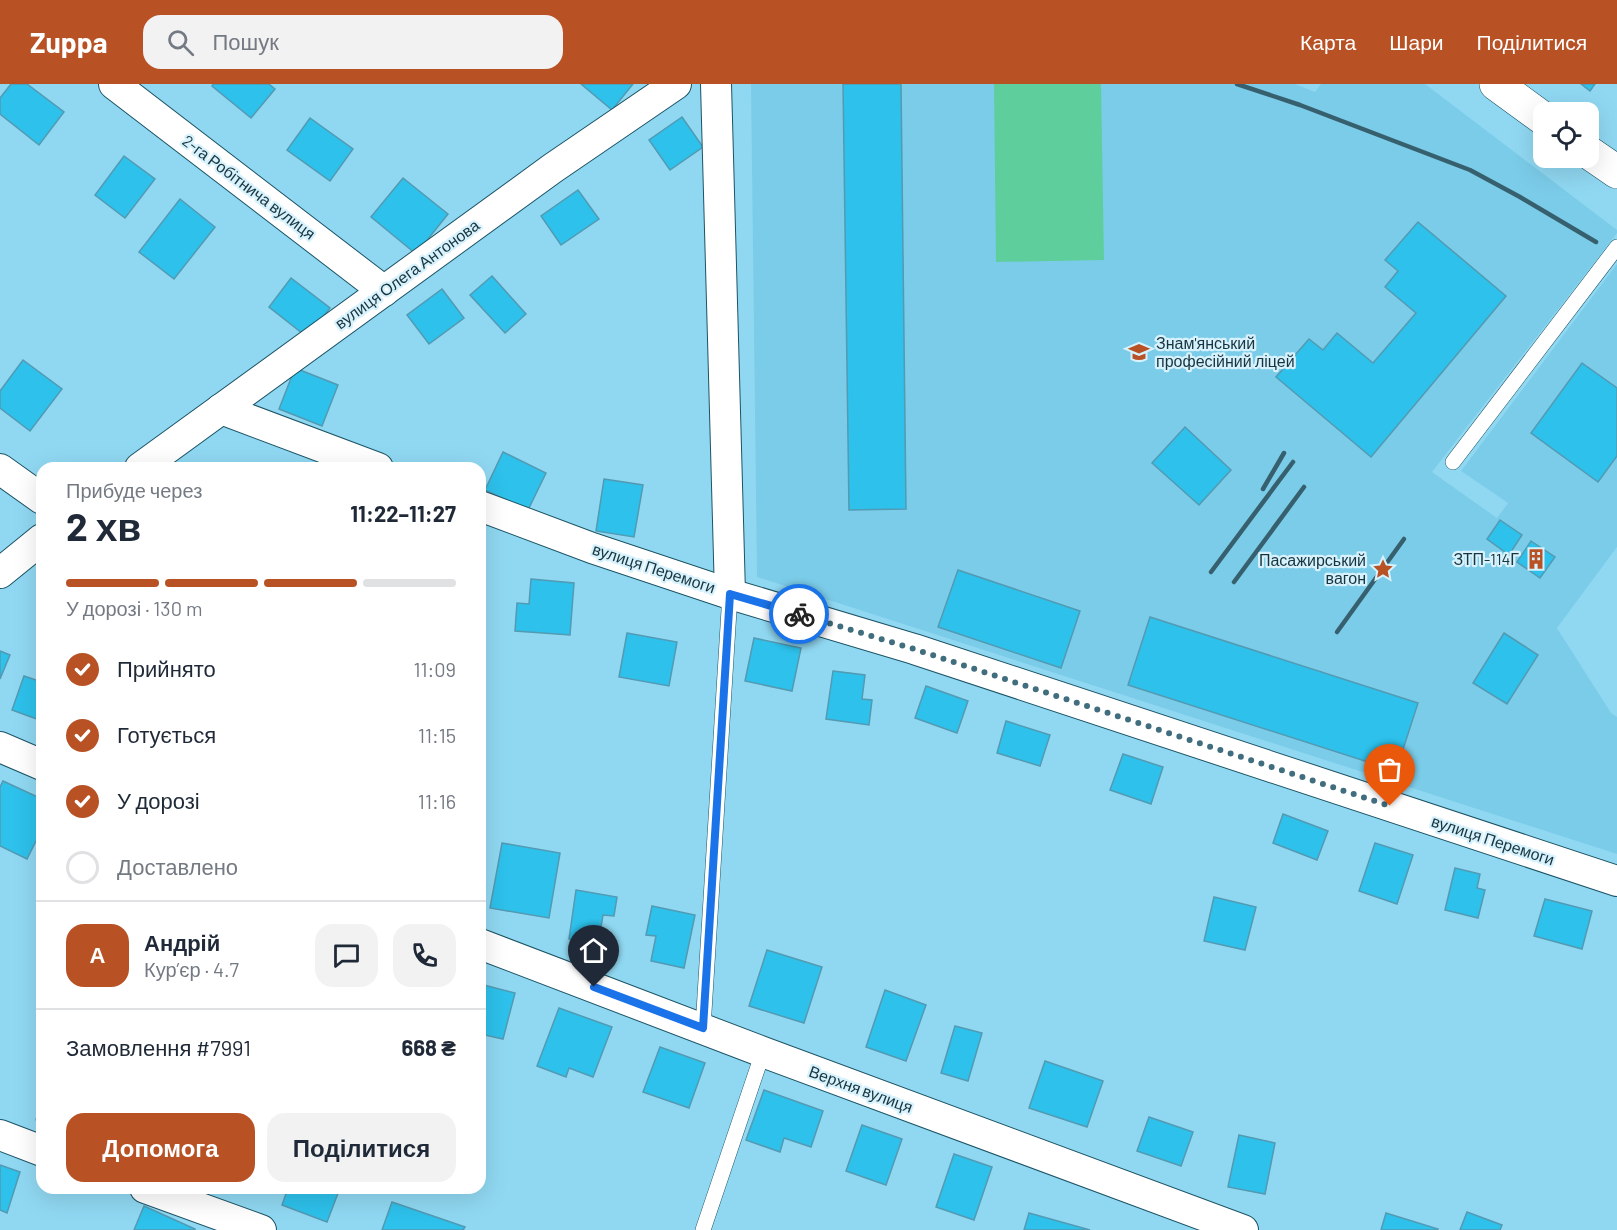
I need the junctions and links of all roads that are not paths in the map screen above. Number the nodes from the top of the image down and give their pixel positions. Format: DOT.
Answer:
graph roads {
  1 [pos="114,84"];
  2 [pos="676,84"];
  3 [pos="716,84"];
  4 [pos="1496,84"];
  5 [pos="1533,111"];
  6 [pos="1599,160"];
  7 [pos="1617,172"];
  8 [pos="1617,247"];
  9 [pos="384,291"];
  10 [pos="220,409"];
  11 [pos="148,462"];
  12 [pos="362,462"];
  13 [pos="1453,462"];
  14 [pos="0,469"];
  15 [pos="36,495"];
  16 [pos="486,508"];
  17 [pos="36,544"];
  18 [pos="0,573"];
  19 [pos="730,594"];
  20 [pos="0,747"];
  21 [pos="36,762"];
  22 [pos="1617,881"];
  23 [pos="486,946"];
  24 [pos="703,1028"];
  25 [pos="763,1052"];
  26 [pos="0,1135"];
  27 [pos="36,1148"];
  28 [pos="162,1194"];
  29 [pos="261,1230"];
  30 [pos="703,1230"];
  31 [pos="1243,1230"];
  1 -- 9 [label="street, 2-га Робітнича вулиця"];
  2 -- 9 [label="street, вулиця Олега Антонова"];
  3 -- 19 [label="street"];
  4 -- 5 [label="street"];
  6 -- 7 [label="street"];
  8 -- 13 [label="lane"];
  9 -- 10 [label="street, вулиця Олега Антонова"];
  10 -- 11 [label="street, вулиця Олега Антонова"];
  10 -- 12 [label="street"];
  14 -- 15 [label="street"];
  16 -- 19 [label="street, вулиця Перемоги"];
  17 -- 18 [label="street"];
  19 -- 22 [label="street, вулиця Перемоги"];
  19 -- 24 [label="lane"];
  20 -- 21 [label="street"];
  23 -- 24 [label="street, Верхня вулиця"];
  24 -- 25 [label="street, Верхня вулиця"];
  25 -- 30 [label="lane"];
  25 -- 31 [label="street, Верхня вулиця"];
  26 -- 27 [label="street"];
  28 -- 29 [label="street"];
}
